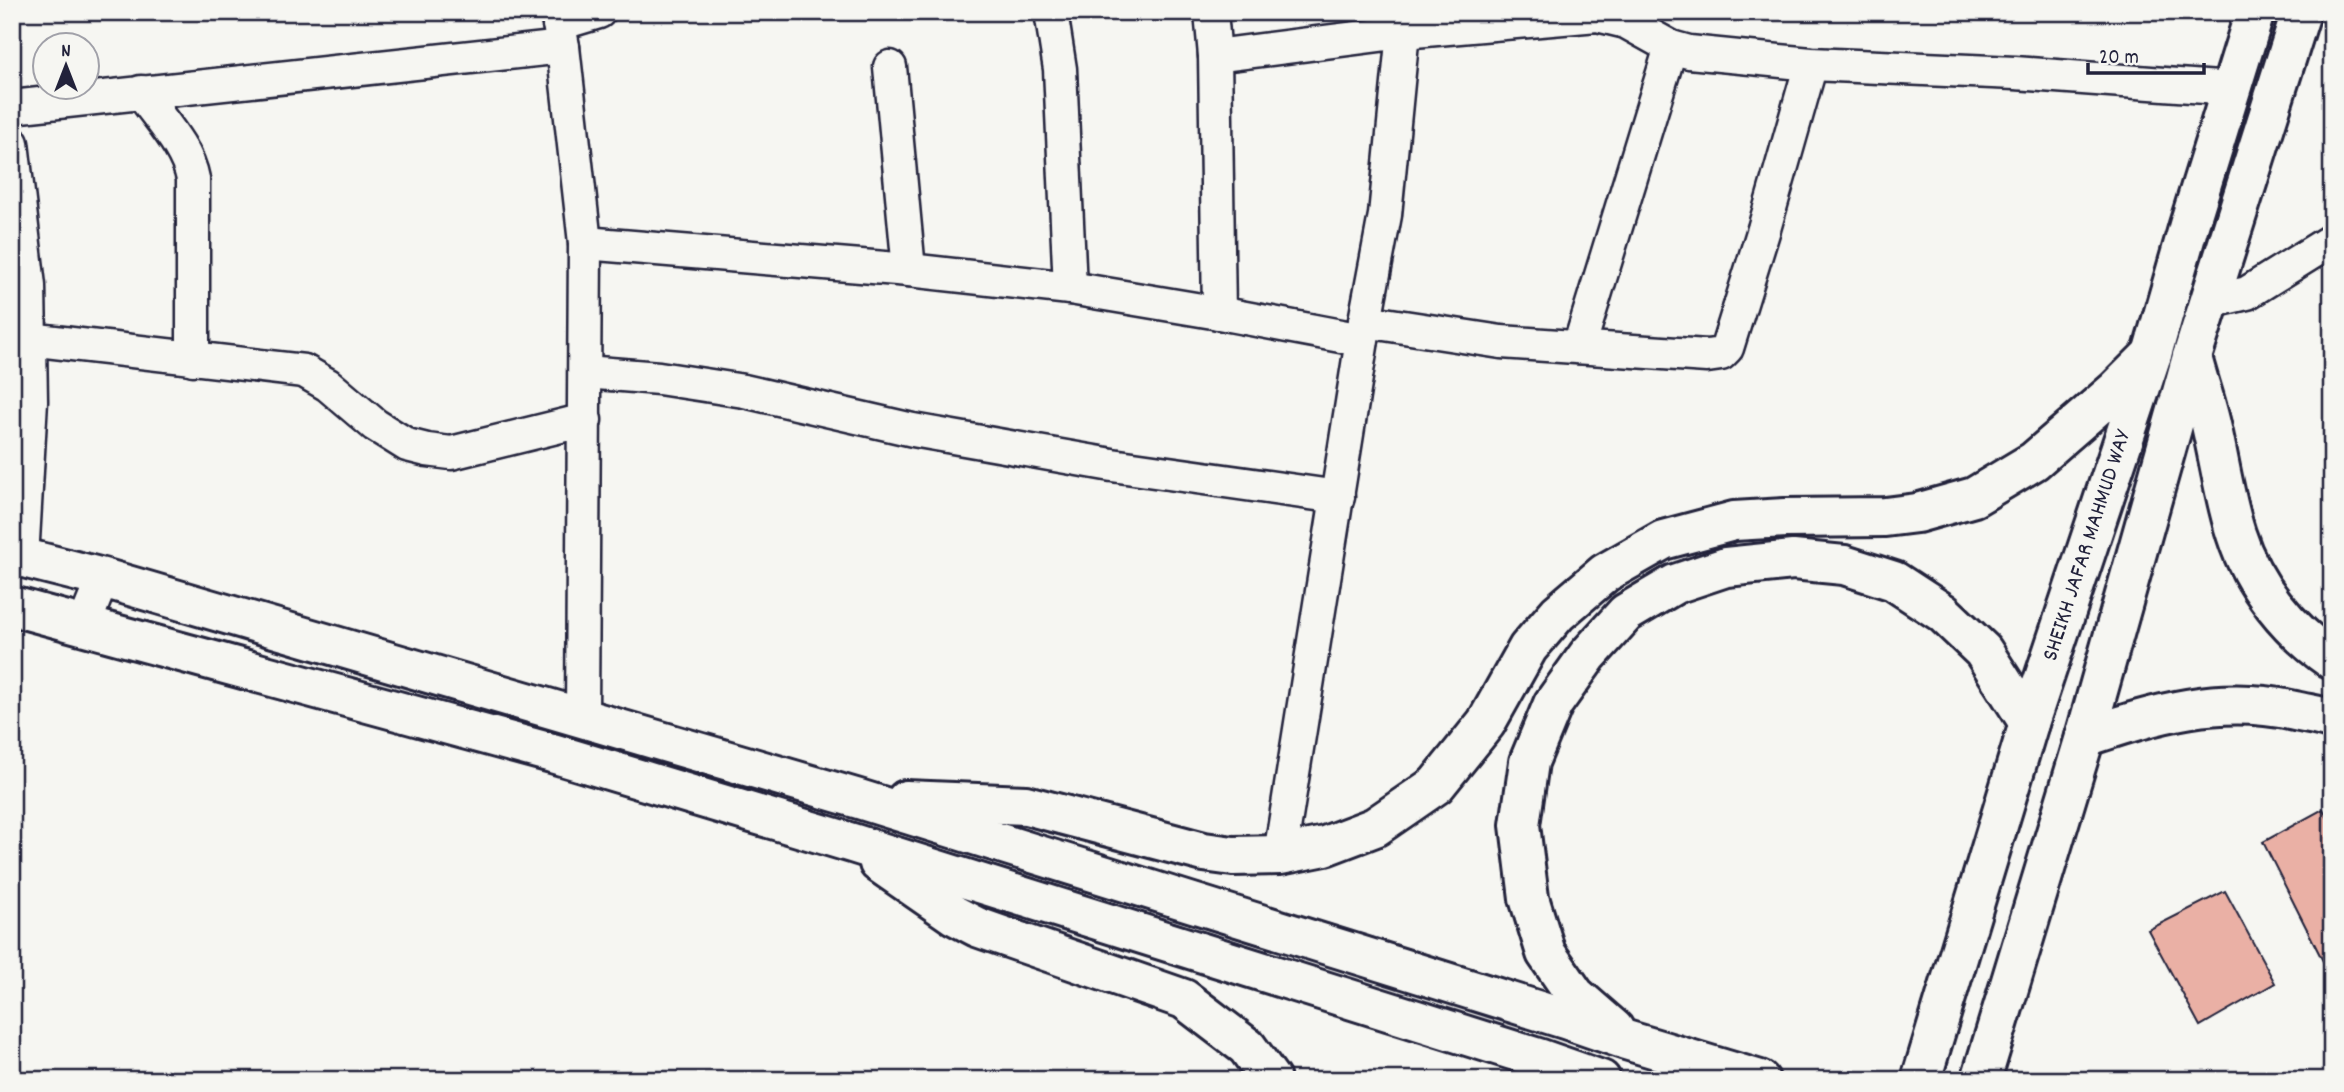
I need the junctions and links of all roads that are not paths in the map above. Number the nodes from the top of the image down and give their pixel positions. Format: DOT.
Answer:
graph roads {
  1 [pos="599,12"];
  2 [pos="1051,12"];
  3 [pos="1212,12"];
  4 [pos="2255,12"];
  5 [pos="2301,12"];
  6 [pos="560,28"];
  7 [pos="1403,32"];
  8 [pos="1671,47"];
  9 [pos="1215,56"];
  10 [pos="1811,64"];
  11 [pos="890,67"];
  12 [pos="2232,89"];
  13 [pos="141,92"];
  14 [pos="12,107"];
  15 [pos="12,143"];
  16 [pos="17,228"];
  17 [pos="2332,240"];
  18 [pos="585,243"];
  19 [pos="909,270"];
  20 [pos="1070,288"];
  21 [pos="2209,302"];
  22 [pos="1219,313"];
  23 [pos="1364,330"];
  24 [pos="29,339"];
  25 [pos="1578,347"];
  26 [pos="2152,354"];
  27 [pos="2192,357"];
  28 [pos="193,359"];
  29 [pos="585,372"];
  30 [pos="585,420"];
  31 [pos="1338,497"];
  32 [pos="17,556"];
  33 [pos="103,578"];
  34 [pos="12,606"];
  35 [pos="84,625"];
  36 [pos="2332,660"];
  37 [pos="582,716"];
  38 [pos="2332,720"];
  39 [pos="2029,723"];
  40 [pos="2085,737"];
  41 [pos="859,799"];
  42 [pos="852,843"];
  43 [pos="1280,855"];
  44 [pos="1626,1040"];
  45 [pos="1922,1078"];
  46 [pos="1271,1080"];
  47 [pos="1601,1080"];
  48 [pos="1760,1080"];
  49 [pos="1980,1080"];
  1 -- 6 [label="street"];
  2 -- 20 [label="street"];
  3 -- 9 [label="street"];
  4 -- 12 [label="main road, SHEIKH JAFAR MAHMUD WAY"];
  5 -- 21 [label="main road, SHEIKH JAFAR MAHMUD WAY"];
  6 -- 13 [label="street"];
  6 -- 18 [label="street"];
  7 -- 8 [label="street"];
  7 -- 9 [label="street"];
  7 -- 23 [label="street"];
  8 -- 10 [label="street"];
  8 -- 25 [label="street"];
  9 -- 22 [label="street"];
  10 -- 12 [label="street"];
  10 -- 25 [label="street"];
  11 -- 19 [label="street"];
  12 -- 26 [label="main road, SHEIKH JAFAR MAHMUD WAY"];
  13 -- 14 [label="street"];
  13 -- 28 [label="street"];
  15 -- 16 [label="street"];
  16 -- 24 [label="street"];
  17 -- 21 [label="street"];
  18 -- 19 [label="street"];
  18 -- 29 [label="street"];
  19 -- 20 [label="street"];
  20 -- 22 [label="street"];
  21 -- 27 [label="main road, SHEIKH JAFAR MAHMUD WAY"];
  22 -- 23 [label="street"];
  23 -- 25 [label="street"];
  23 -- 31 [label="street"];
  24 -- 28 [label="street"];
  24 -- 32 [label="street"];
  26 -- 39 [label="main road, SHEIKH JAFAR MAHMUD WAY"];
  26 -- 43 [label="main road"];
  27 -- 36 [label="main road"];
  27 -- 40 [label="main road, SHEIKH JAFAR MAHMUD WAY"];
  28 -- 30 [label="street"];
  29 -- 30 [label="street"];
  29 -- 31 [label="street"];
  30 -- 37 [label="street"];
  31 -- 43 [label="street"];
  32 -- 33 [label="main road"];
  33 -- 35 [label="street"];
  33 -- 37 [label="main road"];
  34 -- 35 [label="main road"];
  35 -- 42 [label="main road"];
  37 -- 41 [label="main road"];
  38 -- 40 [label="main road"];
  39 -- 44 [label="main road"];
  39 -- 45 [label="main road, SHEIKH JAFAR MAHMUD WAY"];
  40 -- 49 [label="main road, SHEIKH JAFAR MAHMUD WAY"];
  41 -- 43 [label="main road"];
  41 -- 44 [label="main road"];
  42 -- 46 [label="main road"];
  42 -- 47 [label="main road"];
  44 -- 48 [label="main road"];
}
